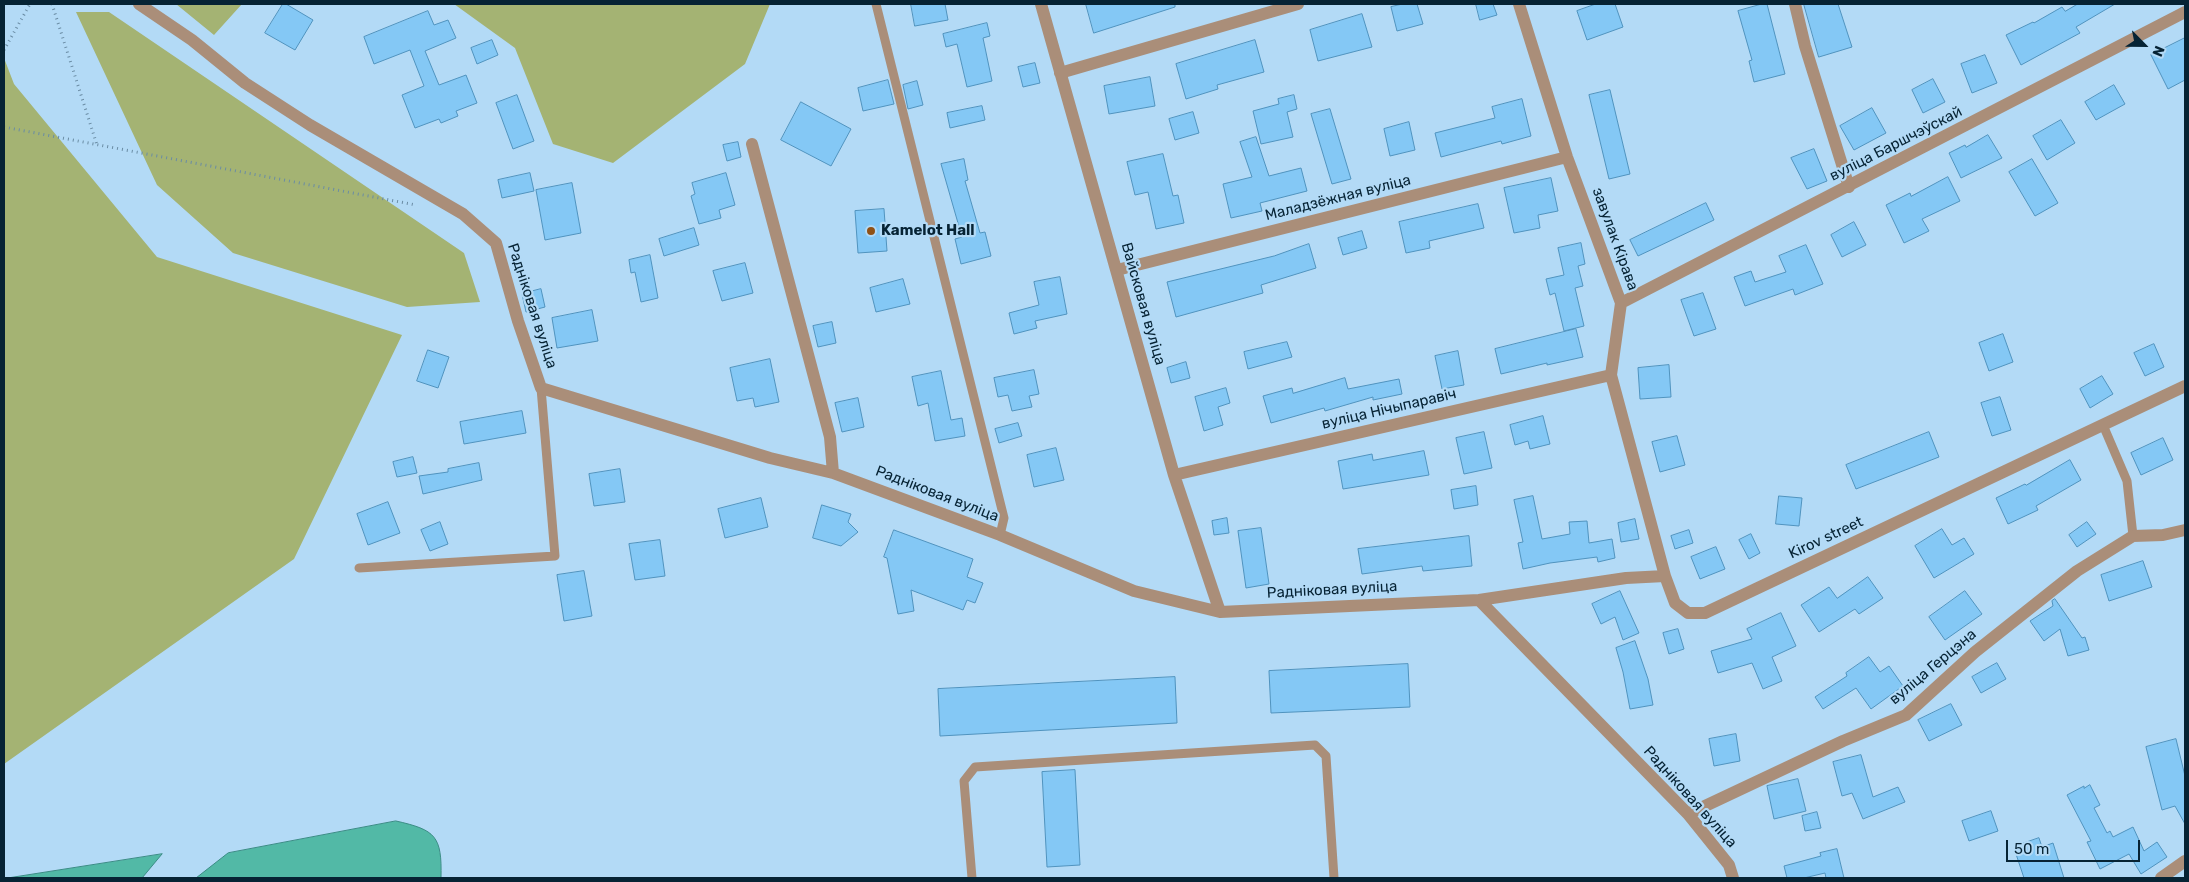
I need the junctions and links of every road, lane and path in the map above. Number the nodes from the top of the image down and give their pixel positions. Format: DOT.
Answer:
graph roads {
  1 [pos="30,4"];
  2 [pos="52,4"];
  3 [pos="139,4"];
  4 [pos="876,4"];
  5 [pos="1041,4"];
  6 [pos="1298,4"];
  7 [pos="1520,4"];
  8 [pos="1795,4"];
  9 [pos="2185,12"];
  10 [pos="4,50"];
  11 [pos="1060,73"];
  12 [pos="4,128"];
  13 [pos="752,144"];
  14 [pos="97,145"];
  15 [pos="1567,157"];
  16 [pos="1849,187"];
  17 [pos="425,206"];
  18 [pos="1117,270"];
  19 [pos="1621,303"];
  20 [pos="1611,375"];
  21 [pos="2185,386"];
  22 [pos="541,388"];
  23 [pos="2103,425"];
  24 [pos="833,473"];
  25 [pos="1174,475"];
  26 [pos="2185,530"];
  27 [pos="1000,535"];
  28 [pos="2133,536"];
  29 [pos="359,568"];
  30 [pos="1665,576"];
  31 [pos="1479,600"];
  32 [pos="1220,612"];
  33 [pos="1688,814"];
  34 [pos="2185,861"];
  35 [pos="972,878"];
  36 [pos="1334,878"];
  37 [pos="1733,878"];
  38 [pos="2160,878"];
  1 -- 10 [label="path"];
  2 -- 14 [label="path"];
  3 -- 22 [label="street, Радніковая вуліца"];
  4 -- 27 [label="lane"];
  5 -- 11 [label="street, Вайсковая вуліца"];
  6 -- 11 [label="street"];
  7 -- 15 [label="street, завулак Кірава"];
  8 -- 16 [label="street"];
  9 -- 16 [label="street, вуліца Баршчэўскай"];
  11 -- 18 [label="street, Вайсковая вуліца"];
  12 -- 14 [label="path"];
  13 -- 24 [label="street"];
  14 -- 17 [label="path"];
  15 -- 18 [label="street, Маладзёжная вуліца"];
  15 -- 19 [label="street, завулак Кірава"];
  16 -- 19 [label="street, вуліца Баршчэўскай"];
  18 -- 25 [label="street, Вайсковая вуліца"];
  19 -- 20 [label="street, завулак Кірава"];
  20 -- 25 [label="street, вуліца Нічыпаравіч"];
  20 -- 30 [label="street, завулак Кірава"];
  21 -- 23 [label="street, Kirov street"];
  22 -- 24 [label="street, Радніковая вуліца"];
  22 -- 29 [label="lane"];
  23 -- 28 [label="lane"];
  23 -- 30 [label="street, Kirov street"];
  24 -- 27 [label="street, Радніковая вуліца"];
  25 -- 32 [label="street, Вайсковая вуліца"];
  26 -- 28 [label="street"];
  27 -- 32 [label="street, Радніковая вуліца"];
  28 -- 33 [label="street, вуліца Герцэна"];
  30 -- 31 [label="street"];
  31 -- 32 [label="street, Радніковая вуліца"];
  31 -- 33 [label="street, Радніковая вуліца"];
  33 -- 37 [label="street, Радніковая вуліца"];
  34 -- 38 [label="street"];
  35 -- 36 [label="lane"];
}
